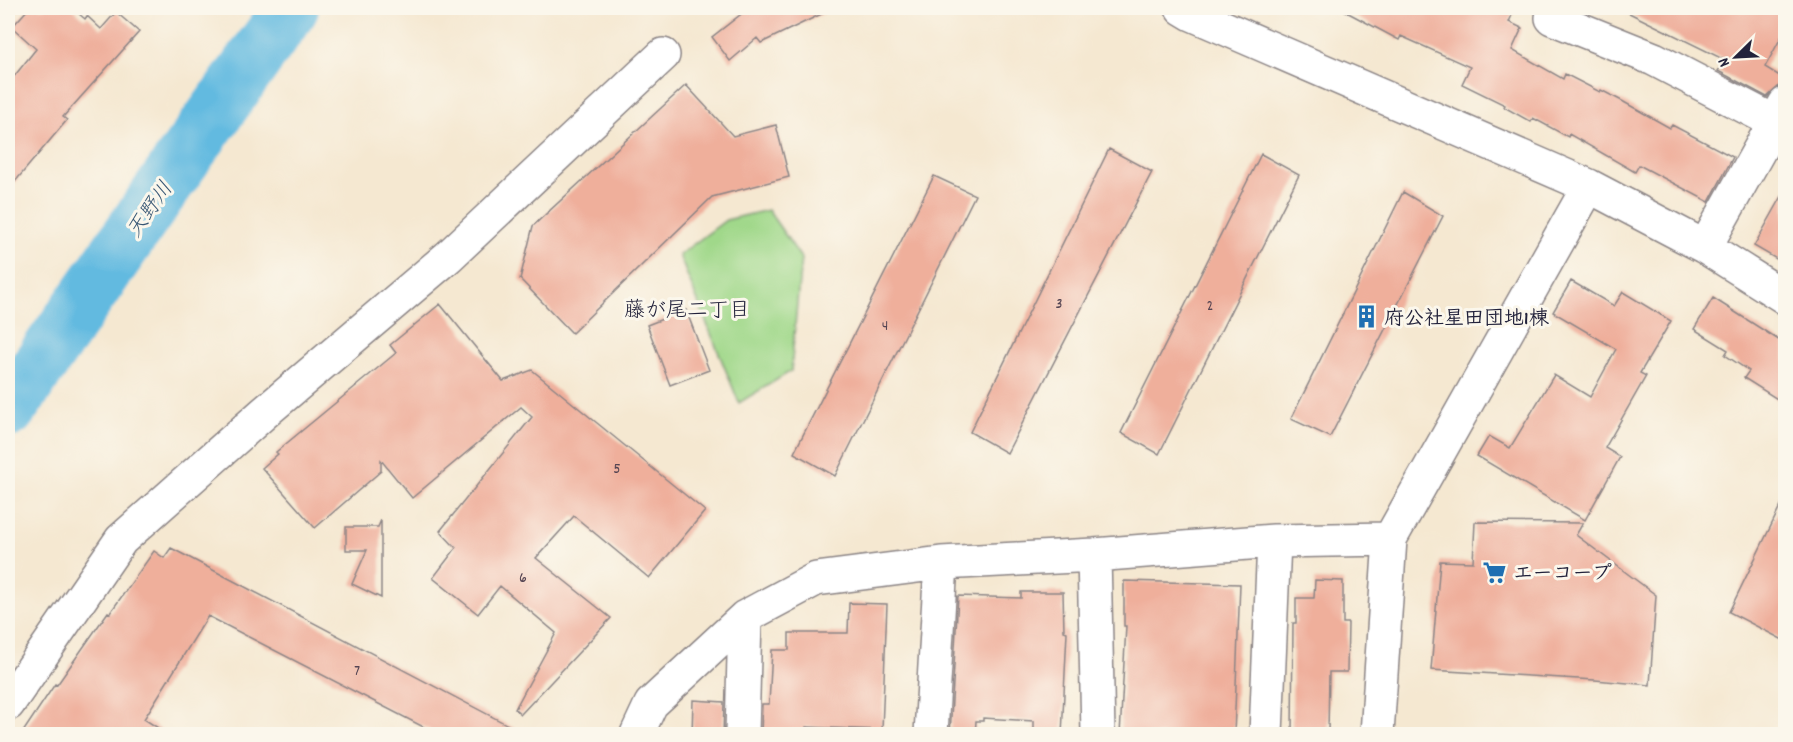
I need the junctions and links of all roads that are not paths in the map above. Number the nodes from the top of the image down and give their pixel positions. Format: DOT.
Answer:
graph roads {
  1 [pos="1190,10"];
  2 [pos="1552,18"];
  3 [pos="663,55"];
  4 [pos="1780,112"];
  5 [pos="1588,186"];
  6 [pos="1705,247"];
  7 [pos="1785,298"];
  8 [pos="1390,539"];
  9 [pos="1274,541"];
  10 [pos="1094,555"];
  11 [pos="941,563"];
  12 [pos="745,617"];
  13 [pos="8,704"];
  14 [pos="637,735"];
  15 [pos="742,735"];
  16 [pos="931,735"];
  17 [pos="1098,735"];
  18 [pos="1266,735"];
  19 [pos="1377,735"];
  1 -- 5 [label="street"];
  2 -- 4 [label="street"];
  3 -- 13 [label="street"];
  4 -- 6 [label="street"];
  5 -- 6 [label="street"];
  5 -- 8 [label="street"];
  6 -- 7 [label="street"];
  8 -- 9 [label="street"];
  8 -- 19 [label="street"];
  9 -- 10 [label="street"];
  9 -- 18 [label="street"];
  10 -- 11 [label="street"];
  10 -- 17 [label="street"];
  11 -- 12 [label="street"];
  11 -- 16 [label="street"];
  12 -- 14 [label="street"];
  12 -- 15 [label="street"];
}
